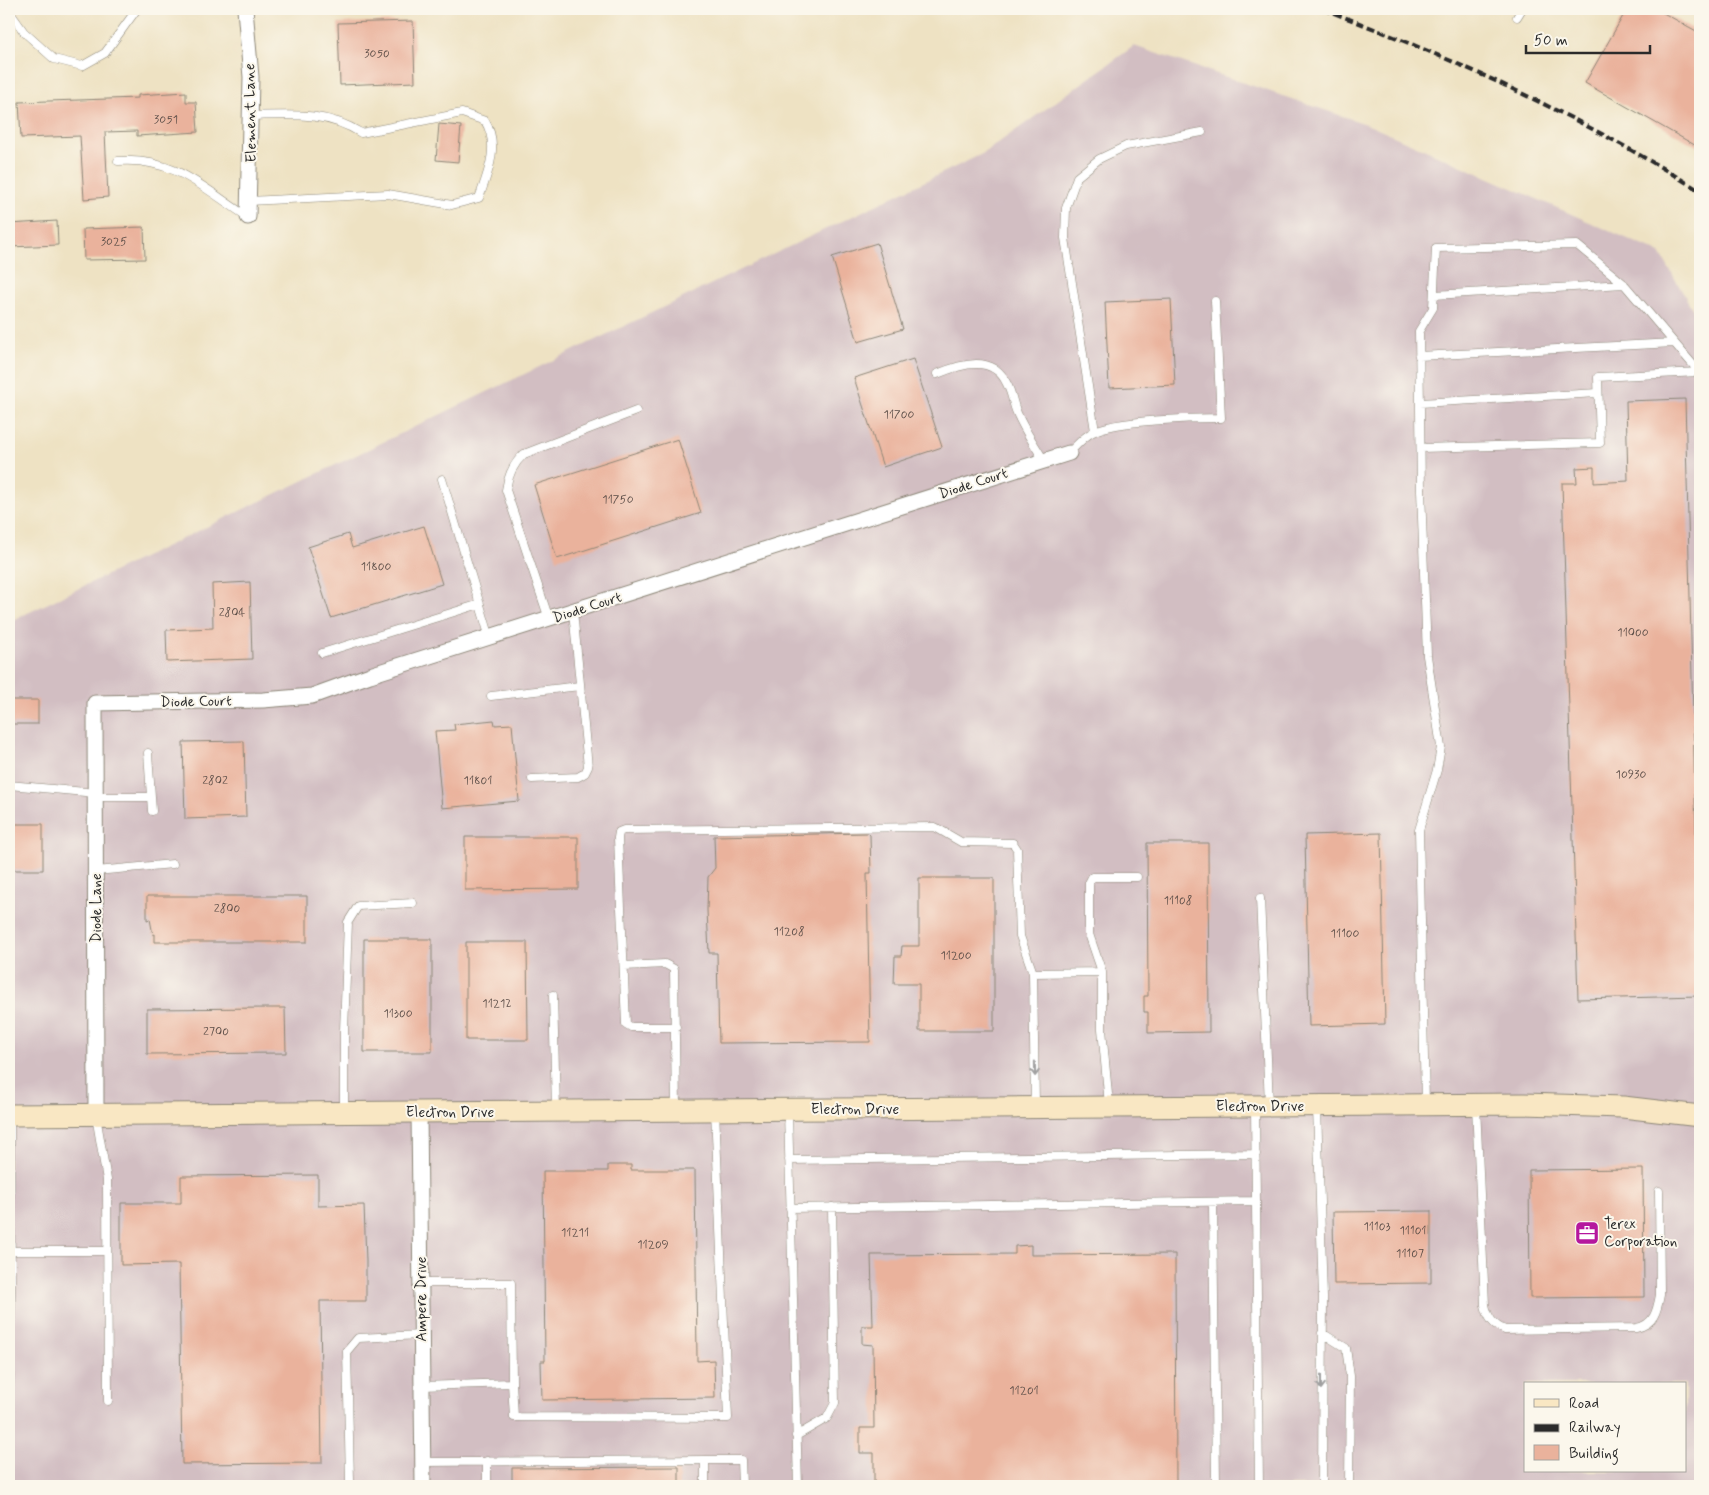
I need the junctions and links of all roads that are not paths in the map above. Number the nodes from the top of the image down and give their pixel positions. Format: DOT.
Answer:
graph roads {
  1 [pos="137,9"];
  2 [pos="244,9"];
  3 [pos="1522,9"];
  4 [pos="9,10"];
  5 [pos="1517,17"];
  6 [pos="250,116"];
  7 [pos="1202,132"];
  8 [pos="118,161"];
  9 [pos="249,201"];
  10 [pos="248,217"];
  11 [pos="1624,284"];
  12 [pos="1434,295"];
  13 [pos="1215,301"];
  14 [pos="1674,343"];
  15 [pos="1419,356"];
  16 [pos="1700,373"];
  17 [pos="937,374"];
  18 [pos="1598,393"];
  19 [pos="1420,403"];
  20 [pos="636,411"];
  21 [pos="1095,431"];
  22 [pos="1421,448"];
  23 [pos="1069,453"];
  24 [pos="1044,461"];
  25 [pos="442,479"];
  26 [pos="480,604"];
  27 [pos="573,612"];
  28 [pos="549,619"];
  29 [pos="490,638"];
  30 [pos="322,653"];
  31 [pos="580,686"];
  32 [pos="491,696"];
  33 [pos="95,703"];
  34 [pos="148,753"];
  35 [pos="532,780"];
  36 [pos="9,785"];
  37 [pos="96,795"];
  38 [pos="151,797"];
  39 [pos="152,811"];
  40 [pos="173,864"];
  41 [pos="96,871"];
  42 [pos="1138,877"];
  43 [pos="1260,898"];
  44 [pos="413,903"];
  45 [pos="624,966"];
  46 [pos="1102,972"];
  47 [pos="1033,973"];
  48 [pos="553,994"];
  49 [pos="676,1027"];
  50 [pos="1476,1104"];
  51 [pos="1425,1105"];
  52 [pos="1262,1106"];
  53 [pos="1317,1106"];
  54 [pos="1110,1107"];
  55 [pos="1036,1108"];
  56 [pos="715,1110"];
  57 [pos="788,1110"];
  58 [pos="556,1111"];
  59 [pos="676,1111"];
  60 [pos="344,1112"];
  61 [pos="419,1112"];
  62 [pos="96,1114"];
  63 [pos="9,1115"];
  64 [pos="1700,1116"];
  65 [pos="1256,1154"];
  66 [pos="789,1160"];
  67 [pos="1659,1191"];
  68 [pos="1256,1201"];
  69 [pos="1213,1202"];
  70 [pos="832,1207"];
  71 [pos="790,1208"];
  72 [pos="10,1242"];
  73 [pos="11,1251"];
  74 [pos="107,1251"];
  75 [pos="421,1283"];
  76 [pos="1322,1334"];
  77 [pos="421,1335"];
  78 [pos="512,1383"];
  79 [pos="422,1386"];
  80 [pos="108,1401"];
  81 [pos="9,1420"];
  82 [pos="796,1436"];
  83 [pos="705,1460"];
  84 [pos="487,1461"];
  85 [pos="422,1462"];
  86 [pos="350,1482"];
  87 [pos="423,1486"];
  88 [pos="487,1486"];
  89 [pos="705,1486"];
  90 [pos="742,1486"];
  91 [pos="798,1486"];
  92 [pos="1216,1486"];
  93 [pos="1259,1486"];
  94 [pos="1322,1486"];
  95 [pos="1349,1486"];
  1 -- 4 [label="lane"];
  2 -- 6 [label="street, Element Lane"];
  3 -- 5 [label="lane"];
  6 -- 9 [label="street, Element Lane"];
  6 -- 9 [label="lane"];
  7 -- 21 [label="lane"];
  8 -- 10 [label="lane"];
  9 -- 10 [label="street, Element Lane"];
  11 -- 12 [label="lane"];
  11 -- 12 [label="lane"];
  11 -- 14 [label="lane"];
  12 -- 15 [label="lane"];
  13 -- 21 [label="lane"];
  14 -- 15 [label="lane"];
  14 -- 16 [label="lane"];
  15 -- 19 [label="lane"];
  16 -- 18 [label="lane"];
  17 -- 24 [label="lane"];
  18 -- 19 [label="lane"];
  18 -- 22 [label="lane"];
  19 -- 22 [label="lane"];
  20 -- 28 [label="lane"];
  21 -- 23 [label="lane"];
  22 -- 51 [label="lane"];
  23 -- 24 [label="street, Diode Court"];
  24 -- 27 [label="street, Diode Court"];
  25 -- 26 [label="lane"];
  26 -- 29 [label="lane"];
  26 -- 30 [label="lane"];
  27 -- 28 [label="street, Diode Court"];
  27 -- 31 [label="lane"];
  28 -- 29 [label="street, Diode Court"];
  29 -- 33 [label="street, Diode Court"];
  31 -- 32 [label="lane"];
  31 -- 35 [label="lane"];
  33 -- 37 [label="street, Diode Lane"];
  34 -- 38 [label="lane"];
  36 -- 37 [label="lane"];
  37 -- 38 [label="lane"];
  37 -- 41 [label="street, Diode Lane"];
  38 -- 39 [label="lane"];
  40 -- 41 [label="lane"];
  41 -- 62 [label="street, Diode Lane"];
  42 -- 46 [label="lane"];
  43 -- 52 [label="lane"];
  44 -- 60 [label="lane"];
  45 -- 47 [label="lane"];
  45 -- 49 [label="lane"];
  45 -- 49 [label="lane"];
  46 -- 47 [label="lane"];
  46 -- 54 [label="lane"];
  47 -- 55 [label="lane, one-way"];
  48 -- 58 [label="lane"];
  49 -- 59 [label="lane"];
  50 -- 51 [label="street, Electron Drive"];
  50 -- 64 [label="street, Electron Drive"];
  50 -- 67 [label="lane"];
  51 -- 53 [label="street, Electron Drive"];
  52 -- 53 [label="street, Electron Drive"];
  52 -- 54 [label="street, Electron Drive"];
  52 -- 65 [label="lane"];
  53 -- 76 [label="lane"];
  54 -- 55 [label="street, Electron Drive"];
  55 -- 57 [label="street, Electron Drive"];
  56 -- 57 [label="street, Electron Drive"];
  56 -- 59 [label="street, Electron Drive"];
  56 -- 78 [label="lane"];
  57 -- 66 [label="lane"];
  58 -- 59 [label="street, Electron Drive"];
  58 -- 61 [label="street, Electron Drive"];
  60 -- 61 [label="street, Electron Drive"];
  60 -- 62 [label="street, Electron Drive"];
  61 -- 75 [label="street, Ampere Drive"];
  62 -- 63 [label="street, Electron Drive"];
  62 -- 74 [label="lane"];
  63 -- 72 [label="lane"];
  65 -- 66 [label="lane"];
  65 -- 68 [label="lane"];
  66 -- 71 [label="lane"];
  68 -- 69 [label="lane"];
  68 -- 93 [label="lane"];
  69 -- 70 [label="lane"];
  69 -- 92 [label="lane"];
  70 -- 71 [label="lane"];
  70 -- 82 [label="lane"];
  71 -- 82 [label="lane"];
  72 -- 73 [label="lane"];
  73 -- 74 [label="lane"];
  73 -- 81 [label="lane"];
  74 -- 80 [label="lane"];
  75 -- 77 [label="street, Ampere Drive"];
  75 -- 78 [label="lane"];
  76 -- 94 [label="lane, one-way"];
  76 -- 95 [label="lane"];
  77 -- 79 [label="street, Ampere Drive"];
  77 -- 86 [label="lane"];
  78 -- 79 [label="lane"];
  79 -- 85 [label="street, Ampere Drive"];
  82 -- 91 [label="lane"];
  83 -- 84 [label="lane"];
  83 -- 89 [label="lane"];
  83 -- 90 [label="lane"];
  84 -- 85 [label="lane"];
  84 -- 88 [label="lane"];
  85 -- 87 [label="street, Ampere Drive"];
}
